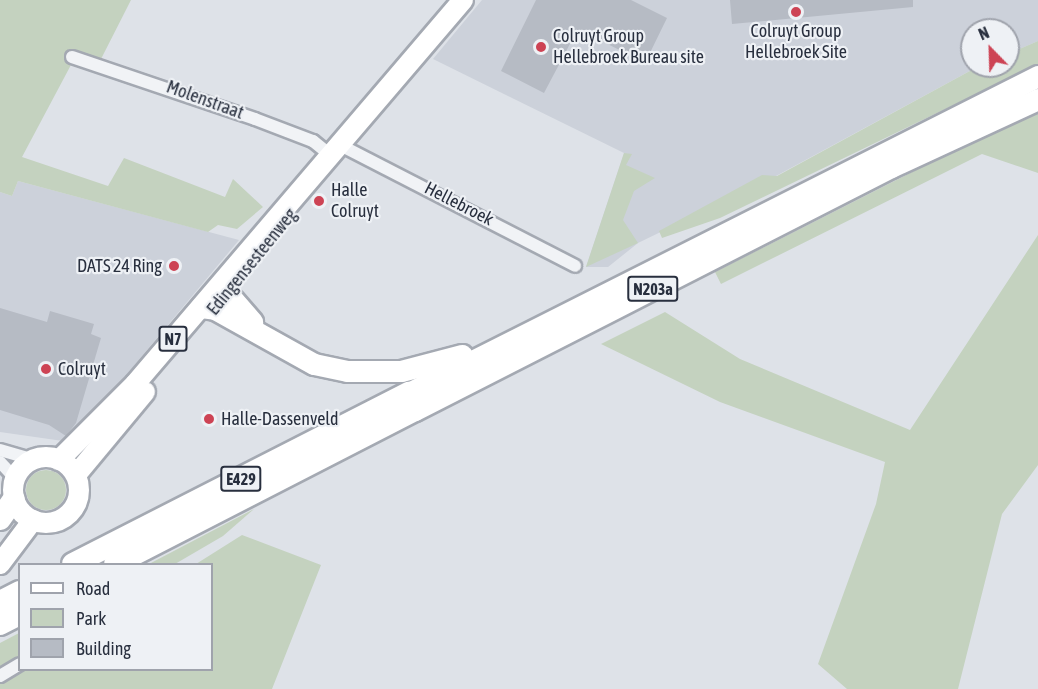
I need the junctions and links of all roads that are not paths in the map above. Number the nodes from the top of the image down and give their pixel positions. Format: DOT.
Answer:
graph roads {
  1 [pos="463,0"];
  2 [pos="72,57"];
  3 [pos="1038,76"];
  4 [pos="1038,99"];
  5 [pos="338,151"];
  6 [pos="575,266"];
  7 [pos="215,303"];
  8 [pos="501,347"];
  9 [pos="412,402"];
  10 [pos="0,450"];
  11 [pos="34,460"];
  12 [pos="59,460"];
  13 [pos="0,462"];
  14 [pos="76,475"];
  15 [pos="15,489"];
  16 [pos="0,519"];
  17 [pos="33,520"];
  18 [pos="75,563"];
  19 [pos="117,563"];
  20 [pos="0,564"];
  21 [pos="18,593"];
  22 [pos="0,602"];
  23 [pos="18,615"];
  24 [pos="0,624"];
  25 [pos="18,665"];
  26 [pos="0,676"];
  1 -- 5 [label="main road, Edingensesteenweg / N7"];
  2 -- 5 [label="street, Molenstraat"];
  3 -- 8 [label="highway, N203a"];
  4 -- 9 [label="highway, N203a"];
  5 -- 6 [label="street, Hellebroek"];
  5 -- 7 [label="main road, Edingensesteenweg / N7"];
  5 -- 7 [label="main road, Edingensesteenweg / N7"];
  7 -- 8 [label="highway"];
  7 -- 12 [label="main road, Edingensesteenweg / N7"];
  7 -- 14 [label="main road, Edingensesteenweg / N7"];
  8 -- 9 [label="highway, N203a"];
  9 -- 18 [label="highway, E429"];
  9 -- 19 [label="highway, E429"];
  10 -- 11 [label="street"];
  11 -- 12 [label="main road"];
  11 -- 15 [label="main road"];
  12 -- 14 [label="main road"];
  13 -- 15 [label="street"];
  14 -- 17 [label="main road"];
  15 -- 16 [label="highway"];
  15 -- 17 [label="main road"];
  17 -- 20 [label="main road"];
  21 -- 22 [label="highway"];
  23 -- 24 [label="highway"];
  25 -- 26 [label="street"];
}
